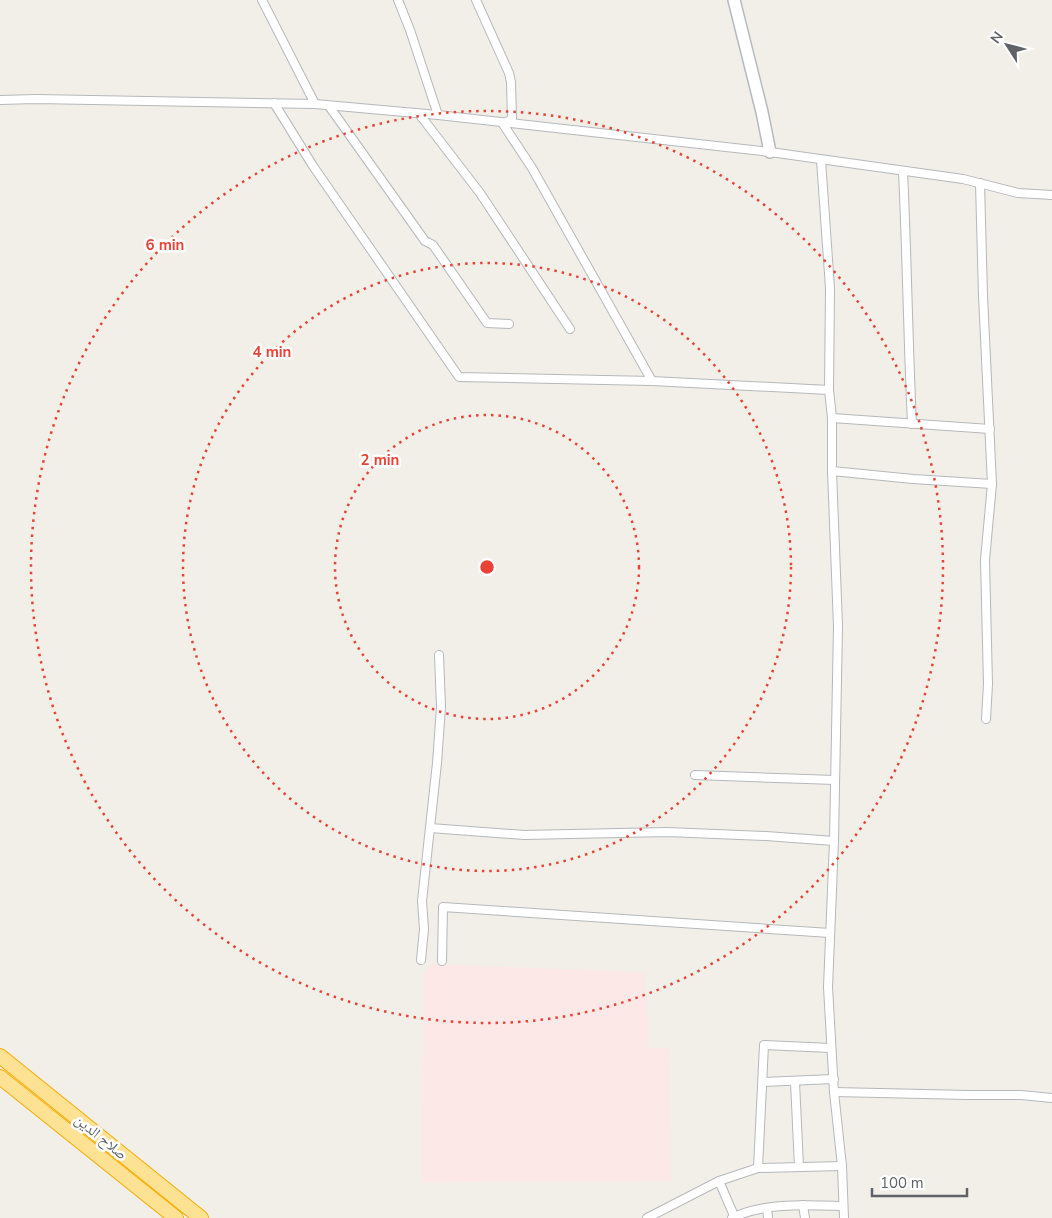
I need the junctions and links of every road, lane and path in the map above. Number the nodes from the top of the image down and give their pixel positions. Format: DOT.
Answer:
graph roads {
  1 [pos="262,0"];
  2 [pos="398,0"];
  3 [pos="476,0"];
  4 [pos="734,0"];
  5 [pos="0,100"];
  6 [pos="274,103"];
  7 [pos="315,104"];
  8 [pos="329,106"];
  9 [pos="420,115"];
  10 [pos="438,116"];
  11 [pos="503,124"];
  12 [pos="770,152"];
  13 [pos="821,160"];
  14 [pos="903,172"];
  15 [pos="980,184"];
  16 [pos="1052,195"];
  17 [pos="509,324"];
  18 [pos="570,329"];
  19 [pos="652,381"];
  20 [pos="830,390"];
  21 [pos="832,418"];
  22 [pos="912,424"];
  23 [pos="990,429"];
  24 [pos="832,471"];
  25 [pos="992,484"];
  26 [pos="439,655"];
  27 [pos="986,719"];
  28 [pos="696,775"];
  29 [pos="835,780"];
  30 [pos="430,828"];
  31 [pos="834,841"];
  32 [pos="830,933"];
  33 [pos="421,960"];
  34 [pos="442,961"];
  35 [pos="832,1048"];
  36 [pos="0,1056"];
  37 [pos="0,1077"];
  38 [pos="834,1079"];
  39 [pos="763,1082"];
  40 [pos="795,1082"];
  41 [pos="834,1092"];
  42 [pos="1052,1098"];
  43 [pos="87,1126"];
  44 [pos="74,1136"];
  45 [pos="842,1166"];
  46 [pos="799,1167"];
  47 [pos="758,1168"];
  48 [pos="718,1181"];
  49 [pos="803,1205"];
  50 [pos="842,1206"];
  51 [pos="767,1208"];
  52 [pos="734,1217"];
  53 [pos="176,1218"];
  54 [pos="201,1218"];
  55 [pos="646,1218"];
  56 [pos="768,1218"];
  57 [pos="805,1218"];
  58 [pos="844,1218"];
  1 -- 7 [label="street"];
  2 -- 10 [label="street"];
  3 -- 11 [label="street"];
  4 -- 12 [label="street"];
  5 -- 6 [label="street"];
  6 -- 7 [label="street"];
  6 -- 19 [label="street"];
  7 -- 8 [label="street"];
  8 -- 9 [label="street"];
  8 -- 17 [label="street"];
  9 -- 10 [label="street"];
  9 -- 18 [label="street"];
  10 -- 11 [label="street"];
  11 -- 12 [label="street"];
  11 -- 19 [label="street"];
  12 -- 13 [label="street"];
  13 -- 14 [label="street"];
  13 -- 20 [label="street"];
  14 -- 15 [label="street"];
  14 -- 22 [label="street"];
  15 -- 16 [label="street"];
  15 -- 23 [label="street"];
  19 -- 20 [label="street"];
  20 -- 21 [label="street"];
  21 -- 22 [label="street"];
  21 -- 24 [label="street"];
  22 -- 23 [label="street"];
  23 -- 25 [label="street"];
  24 -- 25 [label="street"];
  24 -- 29 [label="street"];
  25 -- 27 [label="street"];
  26 -- 30 [label="street"];
  28 -- 29 [label="street"];
  29 -- 31 [label="street"];
  30 -- 31 [label="street"];
  30 -- 33 [label="street"];
  31 -- 32 [label="street"];
  32 -- 34 [label="street"];
  32 -- 35 [label="street"];
  35 -- 38 [label="street"];
  35 -- 39 [label="street"];
  36 -- 43 [label="highway, صلاح الدين"];
  37 -- 44 [label="highway, صلاح الدين"];
  38 -- 40 [label="street"];
  38 -- 41 [label="street"];
  39 -- 40 [label="street"];
  39 -- 47 [label="street"];
  40 -- 46 [label="street"];
  41 -- 42 [label="street"];
  41 -- 45 [label="street"];
  43 -- 44 [label="highway"];
  43 -- 54 [label="highway, صلاح الدين"];
  44 -- 53 [label="highway, صلاح الدين"];
  45 -- 46 [label="street"];
  45 -- 50 [label="street"];
  46 -- 47 [label="street"];
  47 -- 48 [label="street"];
  48 -- 52 [label="street"];
  48 -- 55 [label="street"];
  49 -- 50 [label="street"];
  49 -- 51 [label="street"];
  49 -- 57 [label="street"];
  50 -- 58 [label="street"];
  51 -- 52 [label="street"];
  51 -- 56 [label="street"];
}
